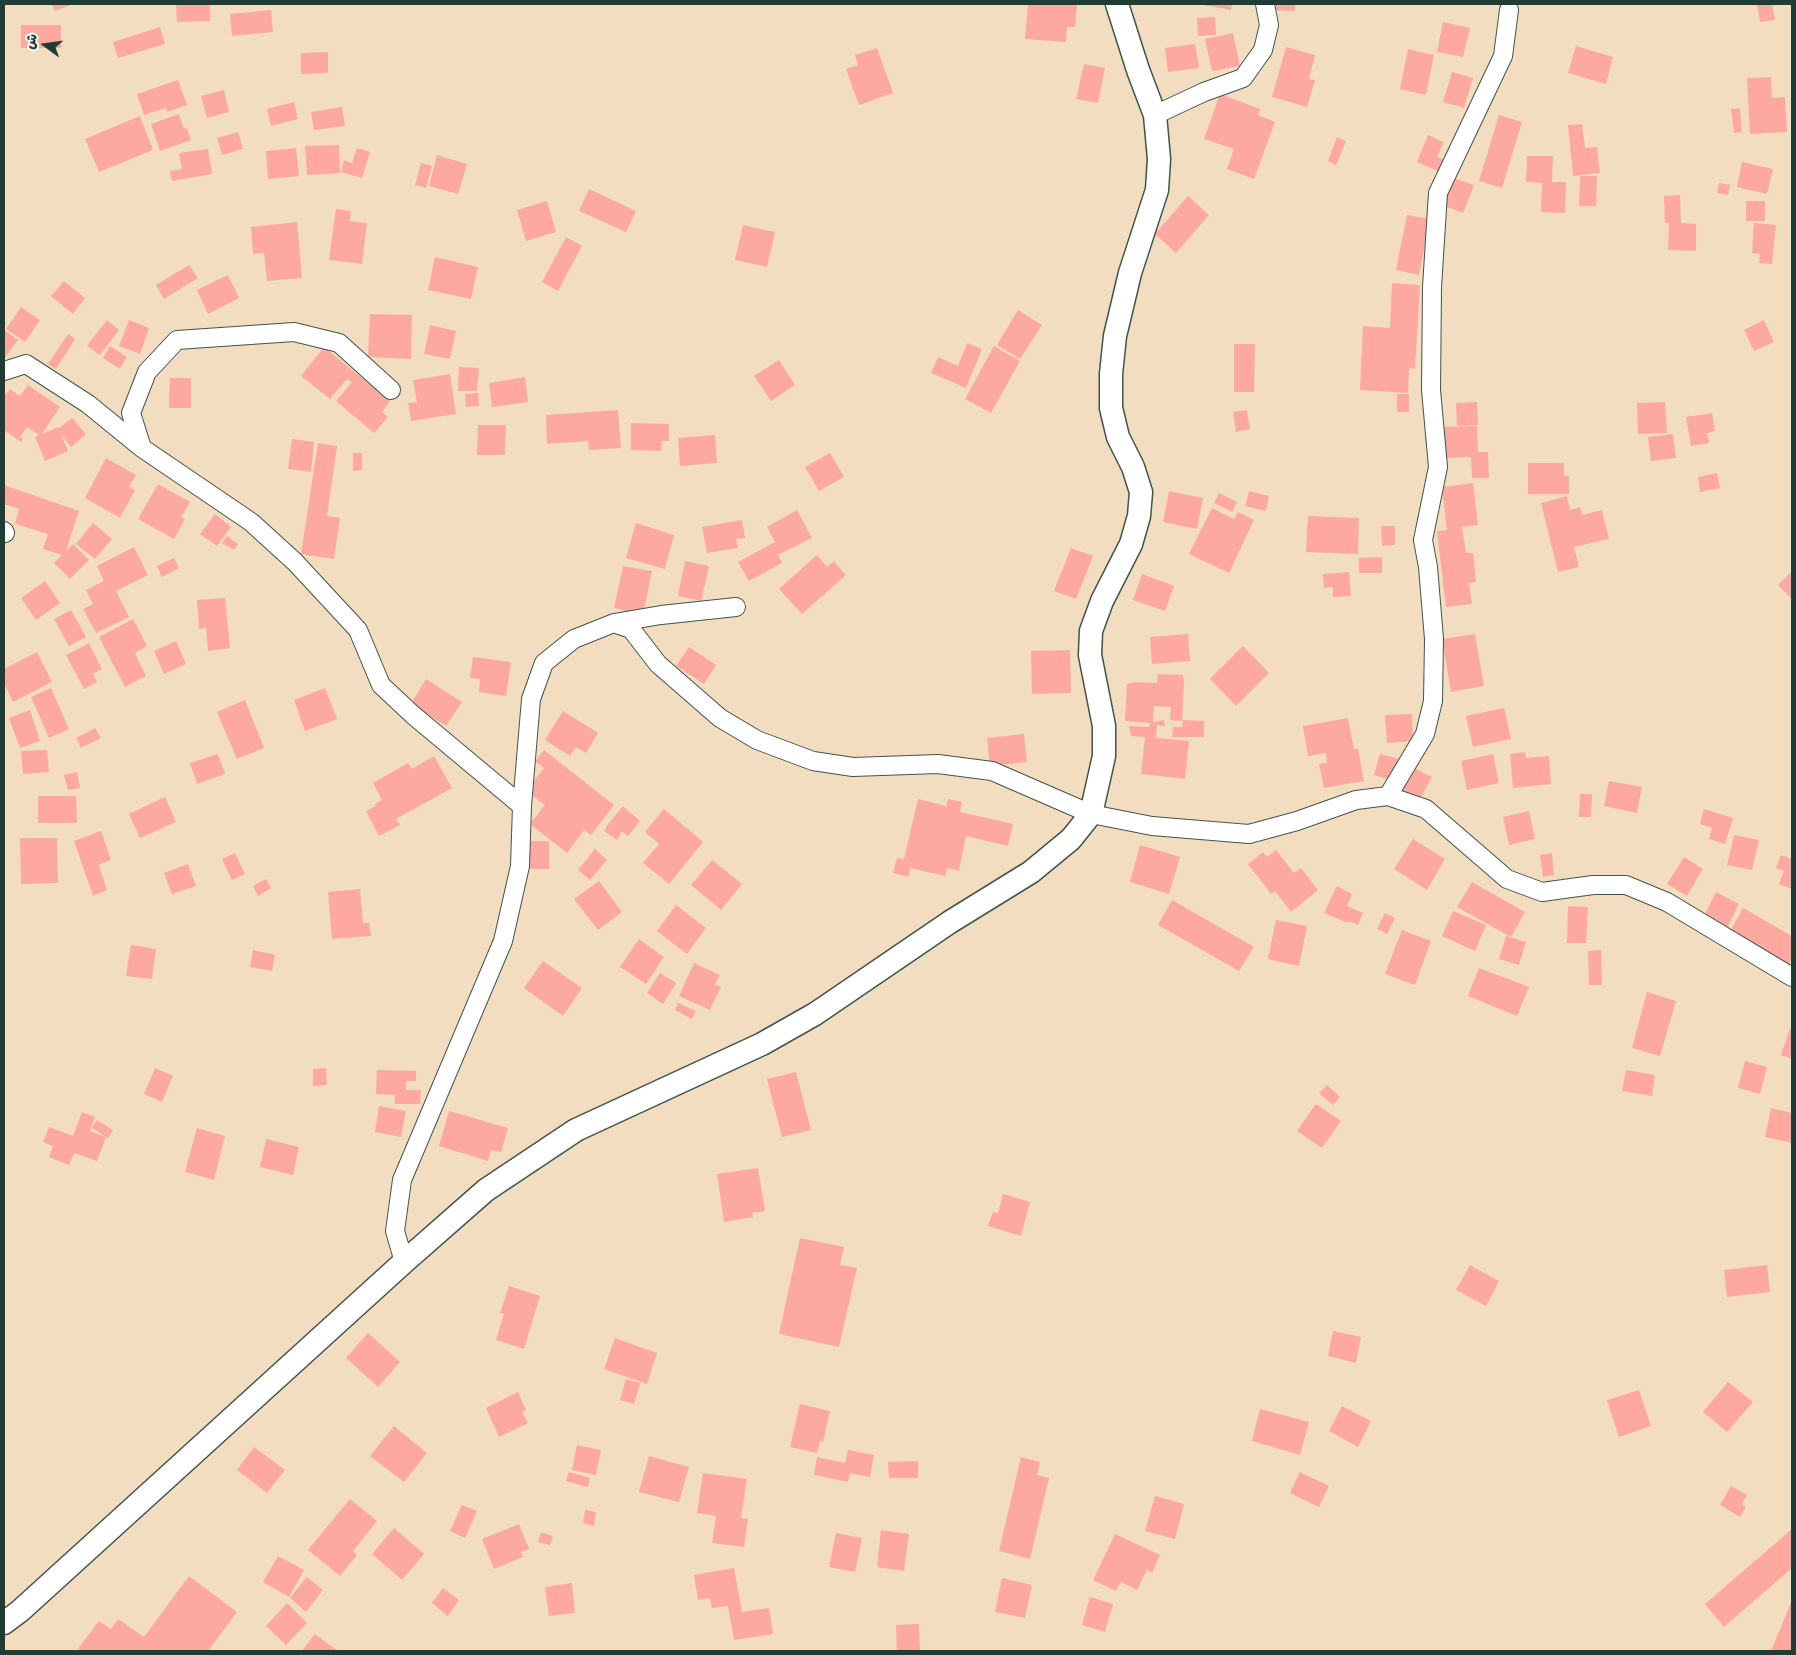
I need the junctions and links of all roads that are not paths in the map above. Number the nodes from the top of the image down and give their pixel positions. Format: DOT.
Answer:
graph roads {
  1 [pos="1117,4"];
  2 [pos="1265,4"];
  3 [pos="1509,10"];
  4 [pos="1155,115"];
  5 [pos="4,371"];
  6 [pos="391,390"];
  7 [pos="142,448"];
  8 [pos="736,606"];
  9 [pos="614,623"];
  10 [pos="1388,796"];
  11 [pos="522,806"];
  12 [pos="1091,814"];
  13 [pos="1792,977"];
  14 [pos="404,1262"];
  15 [pos="4,1623"];
  1 -- 4 [label="main road"];
  2 -- 4 [label="street"];
  3 -- 10 [label="street"];
  4 -- 12 [label="main road"];
  5 -- 7 [label="street"];
  6 -- 7 [label="street"];
  7 -- 11 [label="street"];
  8 -- 9 [label="street"];
  9 -- 11 [label="street"];
  9 -- 12 [label="street"];
  10 -- 12 [label="street"];
  10 -- 13 [label="street"];
  11 -- 14 [label="street"];
  12 -- 14 [label="main road"];
  14 -- 15 [label="main road"];
}
